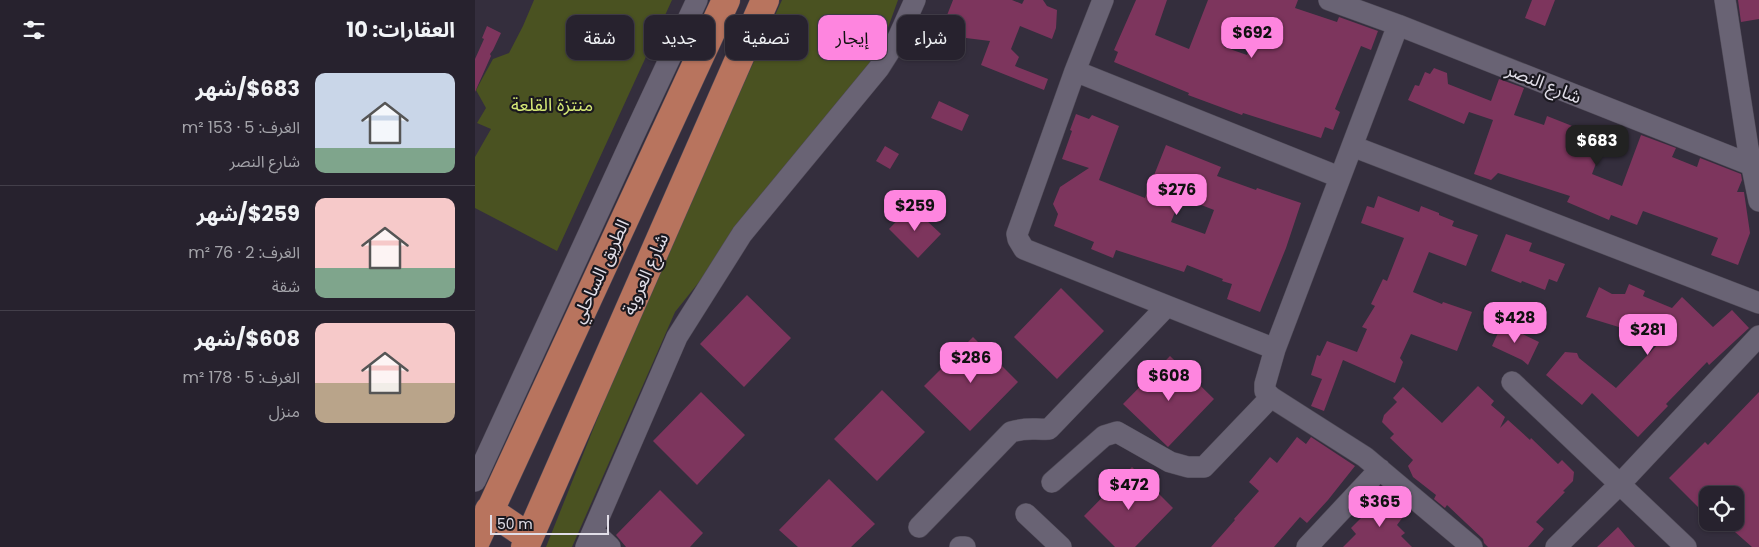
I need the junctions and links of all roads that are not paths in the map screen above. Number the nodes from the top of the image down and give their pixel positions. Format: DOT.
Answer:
graph roads {
  1 [pos="697,0"];
  2 [pos="726,0"];
  3 [pos="765,0"];
  4 [pos="915,0"];
  5 [pos="1103,0"];
  6 [pos="1329,0"];
  7 [pos="1368,0"];
  8 [pos="1725,0"];
  9 [pos="1398,25"];
  10 [pos="1075,71"];
  11 [pos="1352,146"];
  12 [pos="1754,158"];
  13 [pos="1339,177"];
  14 [pos="1759,201"];
  15 [pos="1759,303"];
  16 [pos="1167,306"];
  17 [pos="1759,336"];
  18 [pos="1275,349"];
  19 [pos="1512,382"];
  20 [pos="1271,397"];
  21 [pos="1380,469"];
  22 [pos="475,481"];
  23 [pos="1052,482"];
  24 [pos="1620,484"];
  25 [pos="1026,514"];
  26 [pos="479,521"];
  27 [pos="919,528"];
  28 [pos="590,539"];
  29 [pos="527,542"];
  30 [pos="610,547"];
  31 [pos="960,547"];
  32 [pos="965,547"];
  33 [pos="1061,547"];
  34 [pos="1307,547"];
  35 [pos="1472,547"];
  36 [pos="1556,547"];
  37 [pos="1686,547"];
  1 -- 22 [label="street"];
  2 -- 26 [label="highway, الطريق الساحلي"];
  3 -- 29 [label="highway, شارع العروبة"];
  4 -- 28 [label="street"];
  5 -- 10 [label="street"];
  6 -- 9 [label="street, شارع النصر"];
  7 -- 12 [label="street, شارع النصر"];
  8 -- 12 [label="street"];
  9 -- 11 [label="street"];
  9 -- 12 [label="street, شارع النصر"];
  10 -- 13 [label="street"];
  10 -- 16 [label="street"];
  11 -- 13 [label="street"];
  11 -- 15 [label="street"];
  12 -- 14 [label="street"];
  13 -- 18 [label="street"];
  16 -- 18 [label="street"];
  16 -- 27 [label="street"];
  17 -- 24 [label="street"];
  18 -- 20 [label="street"];
  19 -- 24 [label="street"];
  20 -- 21 [label="street"];
  20 -- 23 [label="street"];
  21 -- 34 [label="street"];
  21 -- 35 [label="street"];
  24 -- 36 [label="street"];
  24 -- 37 [label="street"];
  25 -- 33 [label="street"];
  26 -- 29 [label="highway"];
  28 -- 30 [label="street"];
  31 -- 32 [label="street"];
}
